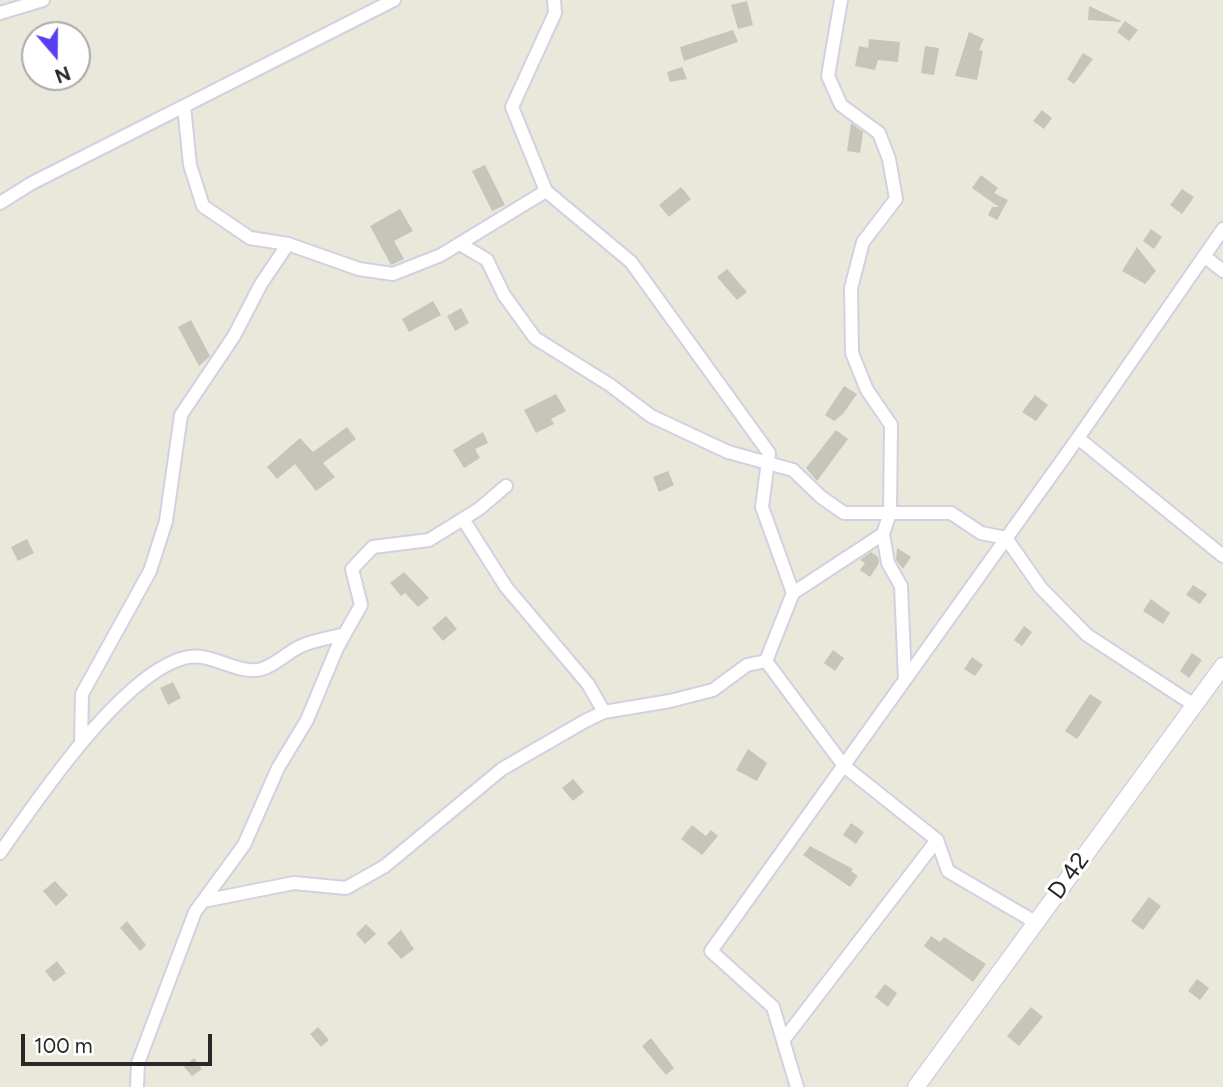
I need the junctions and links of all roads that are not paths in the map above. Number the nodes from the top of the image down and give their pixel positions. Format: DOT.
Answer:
graph roads {
  1 [pos="43,0"];
  2 [pos="394,0"];
  3 [pos="554,0"];
  4 [pos="841,0"];
  5 [pos="0,13"];
  6 [pos="184,106"];
  7 [pos="546,191"];
  8 [pos="0,203"];
  9 [pos="1223,229"];
  10 [pos="288,244"];
  11 [pos="460,244"];
  12 [pos="1204,256"];
  13 [pos="1223,271"];
  14 [pos="1078,438"];
  15 [pos="768,465"];
  16 [pos="506,486"];
  17 [pos="890,513"];
  18 [pos="463,519"];
  19 [pos="883,534"];
  20 [pos="1006,538"];
  21 [pos="1223,556"];
  22 [pos="793,593"];
  23 [pos="345,634"];
  24 [pos="766,661"];
  25 [pos="1223,666"];
  26 [pos="905,680"];
  27 [pos="1194,705"];
  28 [pos="604,712"];
  29 [pos="81,744"];
  30 [pos="844,766"];
  31 [pos="937,840"];
  32 [pos="0,853"];
  33 [pos="203,901"];
  34 [pos="1035,922"];
  35 [pos="785,1038"];
  36 [pos="137,1087"];
  37 [pos="797,1087"];
  38 [pos="916,1087"];
  1 -- 5 [label="street"];
  2 -- 6 [label="street"];
  3 -- 7 [label="street"];
  4 -- 17 [label="street"];
  6 -- 8 [label="street"];
  6 -- 10 [label="street"];
  7 -- 11 [label="street"];
  7 -- 15 [label="street"];
  9 -- 12 [label="street"];
  10 -- 11 [label="street"];
  10 -- 29 [label="street"];
  11 -- 15 [label="street"];
  12 -- 13 [label="street"];
  12 -- 14 [label="street"];
  14 -- 20 [label="street"];
  14 -- 21 [label="street"];
  15 -- 17 [label="street"];
  15 -- 22 [label="street"];
  16 -- 18 [label="street"];
  17 -- 19 [label="street"];
  17 -- 20 [label="street"];
  18 -- 23 [label="street"];
  18 -- 28 [label="street"];
  19 -- 22 [label="street"];
  19 -- 26 [label="street"];
  20 -- 26 [label="street"];
  20 -- 27 [label="street"];
  22 -- 24 [label="street"];
  23 -- 29 [label="street"];
  23 -- 33 [label="street"];
  24 -- 28 [label="street"];
  24 -- 30 [label="street"];
  25 -- 27 [label="street, D 42 / D 42"];
  26 -- 30 [label="street"];
  27 -- 34 [label="street, D 42 / D 42"];
  28 -- 33 [label="street"];
  29 -- 32 [label="street"];
  30 -- 31 [label="street"];
  30 -- 35 [label="street"];
  31 -- 34 [label="street"];
  31 -- 35 [label="street"];
  33 -- 36 [label="street"];
  34 -- 38 [label="street, D 42 / D 42"];
  35 -- 37 [label="street"];
}
